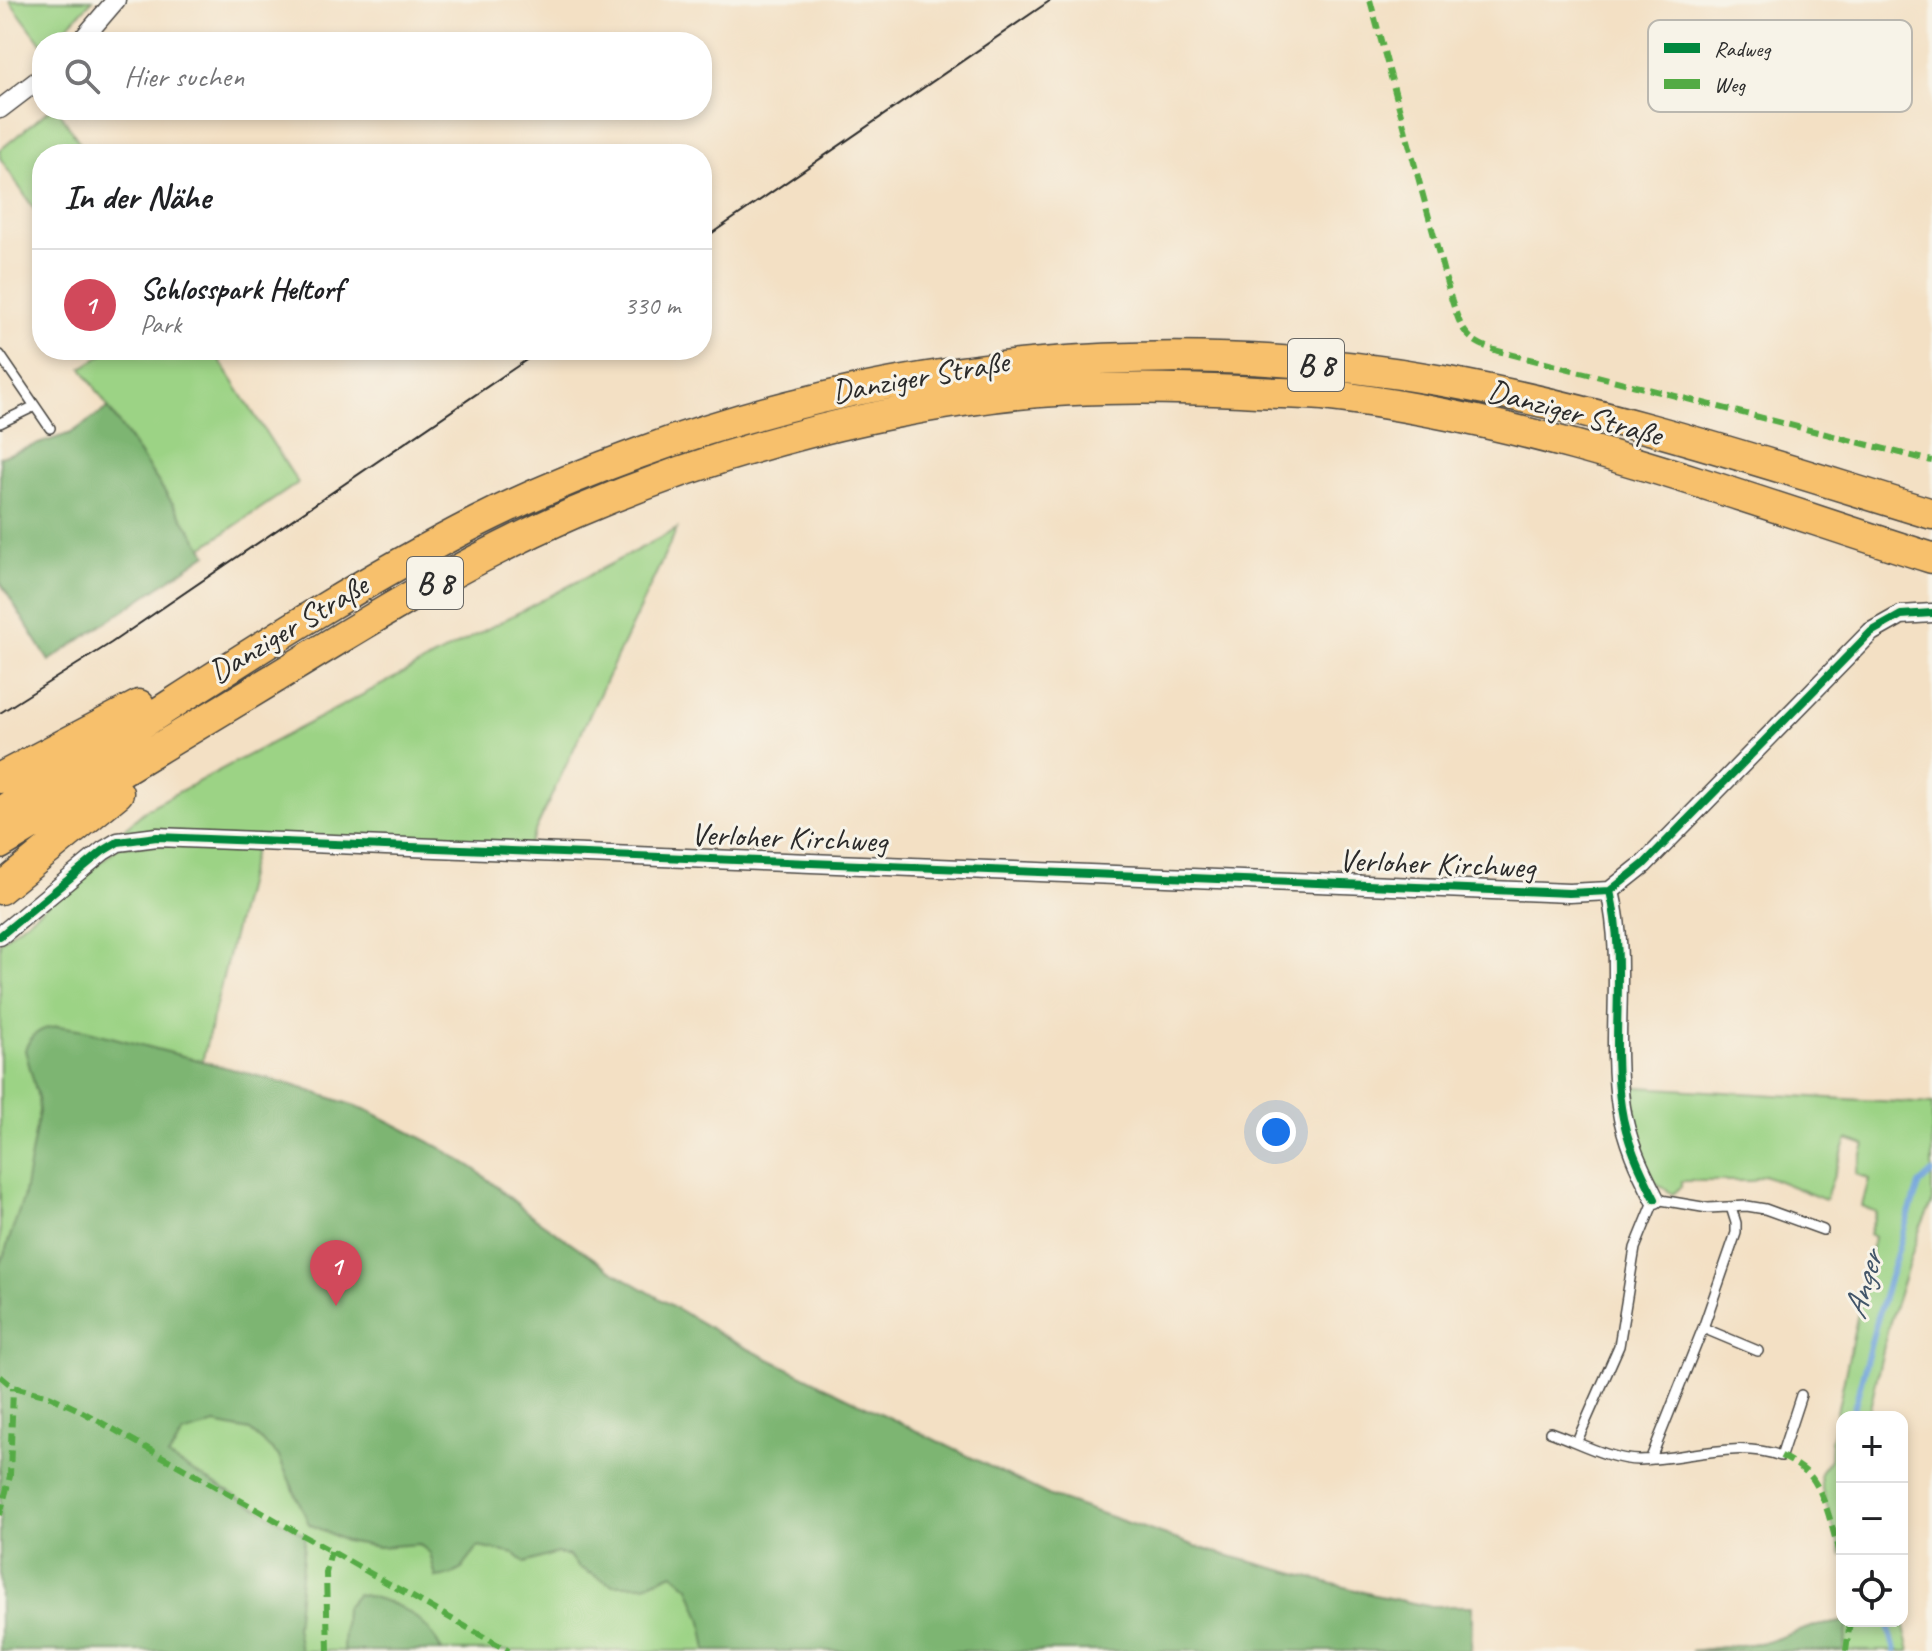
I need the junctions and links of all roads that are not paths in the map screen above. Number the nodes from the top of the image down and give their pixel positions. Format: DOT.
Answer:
graph roads {
  1 [pos="116,0"];
  2 [pos="89,32"];
  3 [pos="32,85"];
  4 [pos="0,109"];
  5 [pos="0,355"];
  6 [pos="35,406"];
  7 [pos="0,423"];
  8 [pos="50,428"];
  9 [pos="1932,514"];
  10 [pos="1932,558"];
  11 [pos="1932,613"];
  12 [pos="257,648"];
  13 [pos="183,734"];
  14 [pos="0,778"];
  15 [pos="0,812"];
  16 [pos="0,844"];
  17 [pos="0,889"];
  18 [pos="1610,891"];
  19 [pos="0,936"];
  20 [pos="1655,1199"];
  21 [pos="1731,1207"];
  22 [pos="1823,1230"];
  23 [pos="1703,1328"];
  24 [pos="1758,1351"];
  25 [pos="1801,1395"];
  26 [pos="1550,1432"];
  27 [pos="1577,1441"];
  28 [pos="1651,1458"];
  1 -- 2 [label="street"];
  3 -- 4 [label="street"];
  5 -- 6 [label="lane"];
  6 -- 7 [label="lane"];
  6 -- 8 [label="lane"];
  9 -- 12 [label="highway, Danziger Straße / B 8"];
  10 -- 13 [label="highway, Danziger Straße / B 8"];
  11 -- 18 [label="street"];
  12 -- 14 [label="highway"];
  12 -- 15 [label="highway, Danziger Straße / B 8"];
  13 -- 16 [label="highway, Danziger Straße / B 8"];
  13 -- 17 [label="highway"];
  18 -- 19 [label="street, Verloher Kirchweg"];
  18 -- 20 [label="street"];
  20 -- 21 [label="lane"];
  20 -- 27 [label="lane"];
  21 -- 22 [label="lane"];
  21 -- 23 [label="lane"];
  23 -- 24 [label="lane"];
  23 -- 28 [label="lane"];
  25 -- 28 [label="lane"];
  26 -- 27 [label="lane"];
  27 -- 28 [label="lane"];
}
